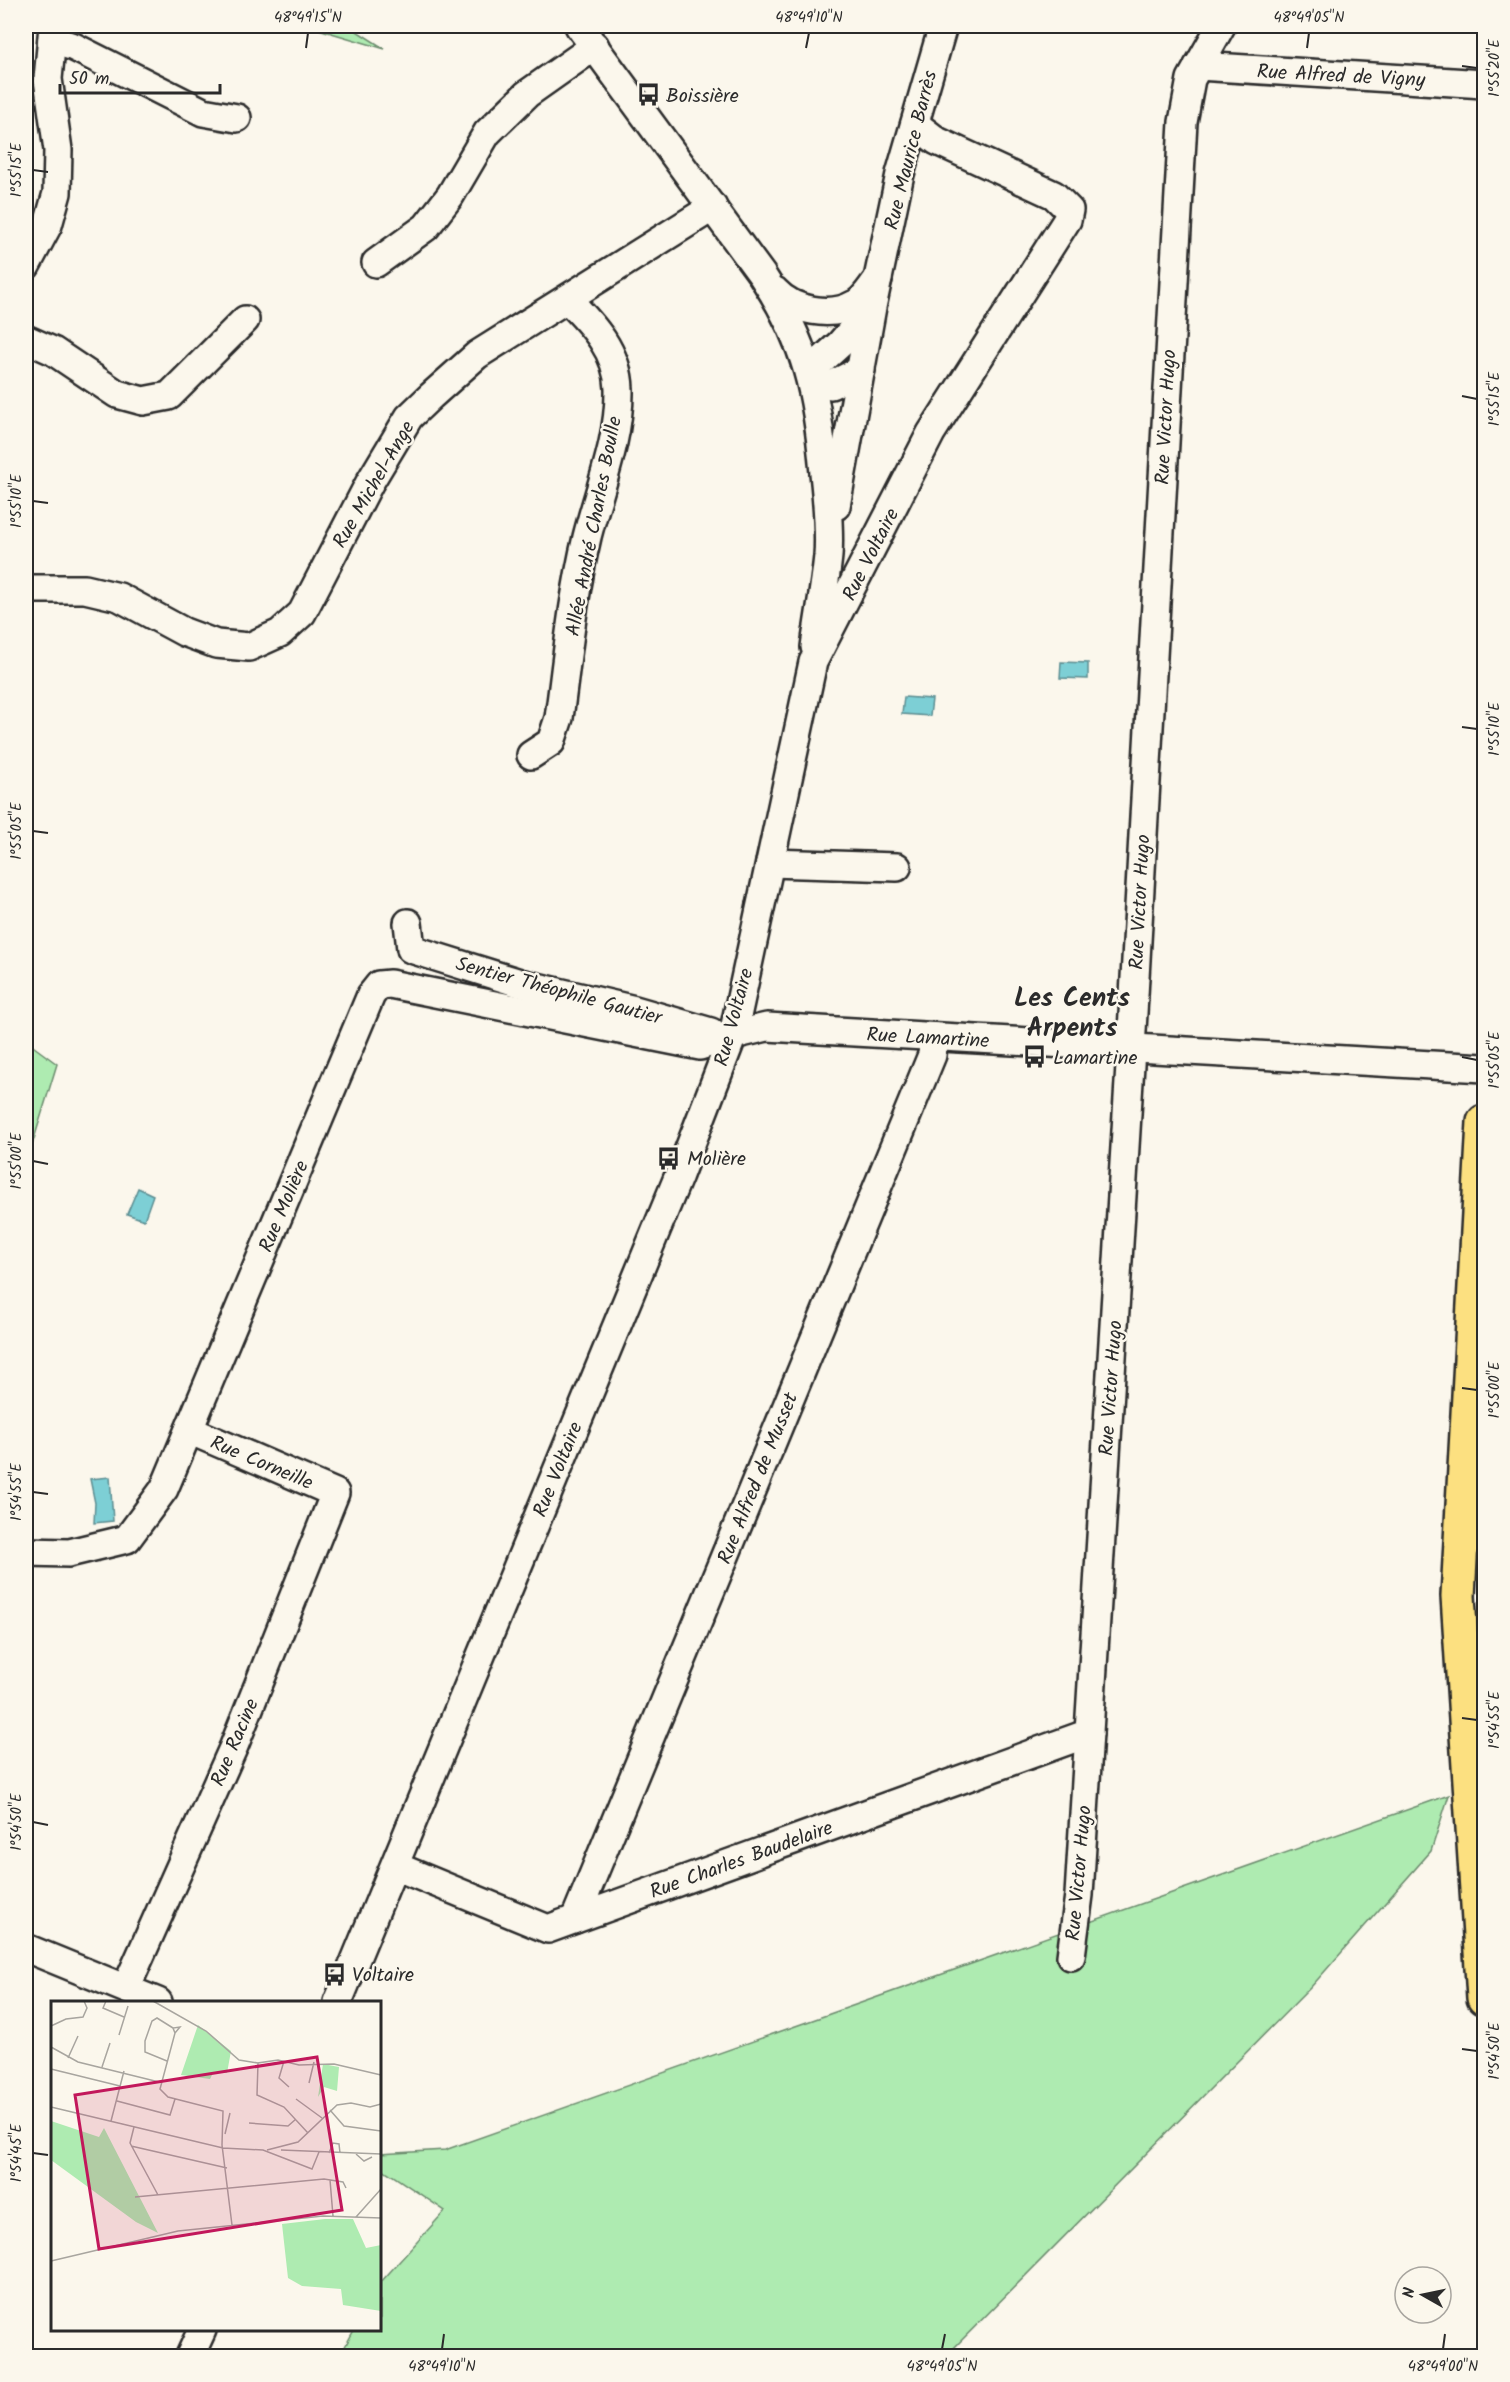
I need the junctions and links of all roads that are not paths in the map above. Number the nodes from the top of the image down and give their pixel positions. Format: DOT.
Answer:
graph roads {
  1 [pos="1221,26"];
  2 [pos="939,27"];
  3 [pos="52,33"];
  4 [pos="587,36"];
  5 [pos="1198,66"];
  6 [pos="1485,84"];
  7 [pos="237,118"];
  8 [pos="915,124"];
  9 [pos="713,207"];
  10 [pos="376,263"];
  11 [pos="26,266"];
  12 [pos="762,275"];
  13 [pos="880,276"];
  14 [pos="568,300"];
  15 [pos="872,307"];
  16 [pos="245,320"];
  17 [pos="26,339"];
  18 [pos="861,370"];
  19 [pos="811,379"];
  20 [pos="828,555"];
  21 [pos="26,588"];
  22 [pos="813,662"];
  23 [pos="531,755"];
  24 [pos="770,863"];
  25 [pos="897,867"];
  26 [pos="408,923"];
  27 [pos="651,1025"];
  28 [pos="733,1035"];
  29 [pos="934,1037"];
  30 [pos="1131,1049"];
  31 [pos="1485,1068"];
  32 [pos="1485,1122"];
  33 [pos="189,1430"];
  34 [pos="335,1493"];
  35 [pos="26,1552"];
  36 [pos="1089,1733"];
  37 [pos="395,1866"];
  38 [pos="575,1918"];
  39 [pos="26,1948"];
  40 [pos="1071,1956"];
  41 [pos="126,1988"];
  42 [pos="1485,1998"];
  43 [pos="156,2001"];
  44 [pos="338,2001"];
  45 [pos="202,2331"];
  46 [pos="190,2356"];
  1 -- 5 [label="street, Rue Victor Hugo"];
  2 -- 8 [label="street, Rue Maurice Barrès"];
  3 -- 7 [label="street"];
  3 -- 11 [label="street"];
  4 -- 9 [label="street"];
  4 -- 10 [label="street"];
  5 -- 6 [label="street, Rue Alfred de Vigny"];
  5 -- 30 [label="street, Rue Victor Hugo"];
  8 -- 13 [label="street, Rue Maurice Barrès"];
  8 -- 22 [label="street, Rue Voltaire"];
  9 -- 12 [label="street"];
  9 -- 14 [label="street, Rue Michel-Ange"];
  12 -- 13 [label="street, Rue Maurice Barrès"];
  12 -- 19 [label="street"];
  13 -- 15 [label="street, Rue Maurice Barrès"];
  14 -- 21 [label="street, Rue Michel-Ange"];
  14 -- 23 [label="street, Allée André Charles Boulle"];
  15 -- 18 [label="street, Rue Maurice Barrès"];
  15 -- 19 [label="street, Rue Maurice Barrès"];
  16 -- 17 [label="street"];
  18 -- 19 [label="street"];
  18 -- 20 [label="street, Rue Maurice Barrès"];
  19 -- 20 [label="street"];
  20 -- 22 [label="street"];
  22 -- 24 [label="street, Rue Voltaire"];
  24 -- 25 [label="street"];
  24 -- 28 [label="street, Rue Voltaire"];
  26 -- 27 [label="street, Sentier Théophile Gautier"];
  27 -- 28 [label="street, Sentier Théophile Gautier"];
  27 -- 33 [label="street, Rue Molière"];
  28 -- 29 [label="street, Rue Lamartine"];
  28 -- 37 [label="street, Rue Voltaire"];
  29 -- 30 [label="street, Rue Lamartine"];
  29 -- 38 [label="street, Rue Alfred de Musset"];
  30 -- 31 [label="street, Rue Lamartine"];
  30 -- 36 [label="street, Rue Victor Hugo"];
  32 -- 42 [label="main road"];
  33 -- 34 [label="street, Rue Corneille"];
  33 -- 35 [label="street, Rue Molière"];
  34 -- 41 [label="street, Rue Racine"];
  36 -- 38 [label="street, Rue Charles Baudelaire"];
  36 -- 40 [label="street, Rue Victor Hugo"];
  37 -- 38 [label="street, Rue Charles Baudelaire"];
  37 -- 44 [label="street, Rue Voltaire"];
  39 -- 41 [label="street"];
  41 -- 43 [label="street"];
  45 -- 46 [label="street"];
}
